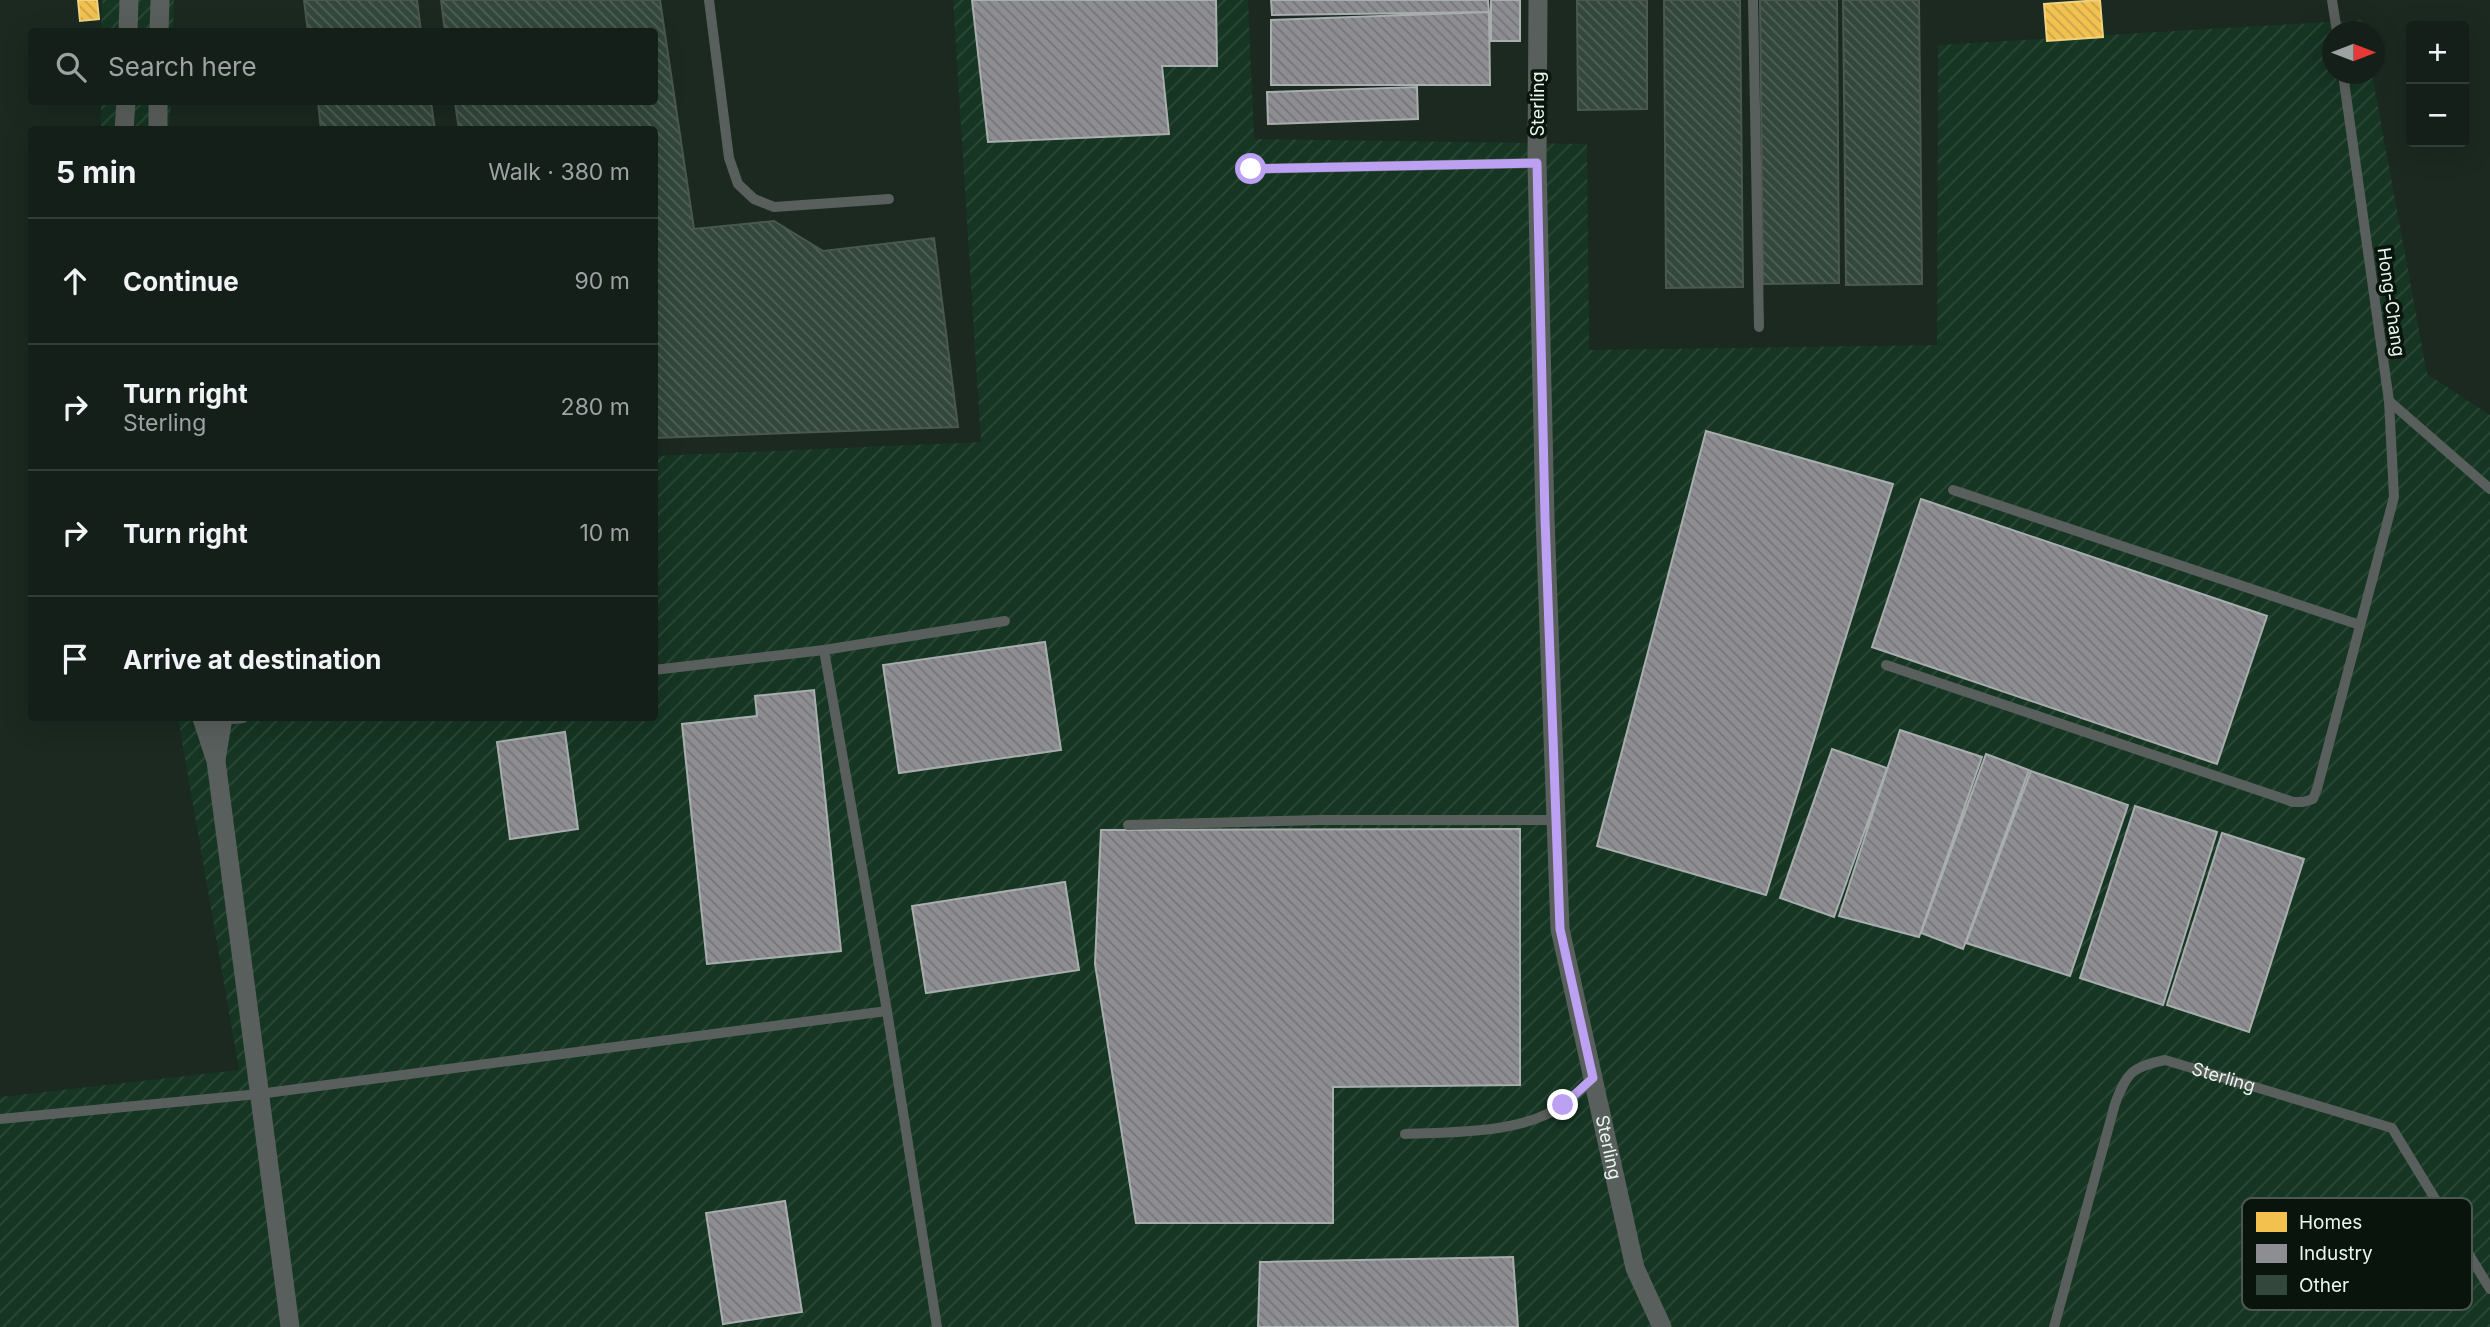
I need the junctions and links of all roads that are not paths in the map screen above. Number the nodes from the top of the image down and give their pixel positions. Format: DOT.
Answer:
graph roads {
  1 [pos="129,0"];
  2 [pos="160,0"];
  3 [pos="709,0"];
  4 [pos="1538,0"];
  5 [pos="1754,0"];
  6 [pos="2332,0"];
  7 [pos="2335,21"];
  8 [pos="128,28"];
  9 [pos="159,28"];
  10 [pos="2344,84"];
  11 [pos="125,105"];
  12 [pos="158,105"];
  13 [pos="124,126"];
  14 [pos="158,126"];
  15 [pos="1537,163"];
  16 [pos="1251,169"];
  17 [pos="889,199"];
  18 [pos="1759,327"];
  19 [pos="2389,401"];
  20 [pos="2490,489"];
  21 [pos="1953,490"];
  22 [pos="1005,621"];
  23 [pos="2360,625"];
  24 [pos="824,650"];
  25 [pos="1886,665"];
  26 [pos="658,670"];
  27 [pos="202,721"];
  28 [pos="228,721"];
  29 [pos="216,761"];
  30 [pos="1556,820"];
  31 [pos="1128,824"];
  32 [pos="887,1012"];
  33 [pos="1593,1078"];
  34 [pos="259,1094"];
  35 [pos="0,1119"];
  36 [pos="1405,1134"];
  37 [pos="2435,1198"];
  38 [pos="2472,1259"];
  39 [pos="2490,1289"];
  40 [pos="290,1327"];
  41 [pos="937,1327"];
  42 [pos="1662,1327"];
  43 [pos="2054,1327"];
  1 -- 8 [label="street"];
  2 -- 9 [label="street"];
  3 -- 17 [label="lane"];
  4 -- 15 [label="street, Sterling"];
  5 -- 18 [label="lane"];
  6 -- 7 [label="lane"];
  10 -- 19 [label="lane, Hong-Chang"];
  11 -- 13 [label="street"];
  12 -- 14 [label="street"];
  15 -- 16 [label="lane"];
  15 -- 30 [label="street, Sterling"];
  19 -- 20 [label="lane"];
  19 -- 23 [label="lane, Hong-Chang"];
  21 -- 23 [label="lane"];
  22 -- 24 [label="lane"];
  23 -- 25 [label="lane, Hong-Chang"];
  24 -- 26 [label="lane"];
  24 -- 32 [label="lane"];
  27 -- 29 [label="street"];
  28 -- 29 [label="street"];
  29 -- 34 [label="street"];
  30 -- 31 [label="lane"];
  30 -- 33 [label="street, Sterling"];
  32 -- 34 [label="lane"];
  32 -- 41 [label="lane"];
  33 -- 36 [label="lane"];
  33 -- 42 [label="street, Sterling"];
  34 -- 35 [label="lane"];
  34 -- 40 [label="street"];
  37 -- 43 [label="lane, Sterling"];
  38 -- 39 [label="lane, Sterling"];
}
